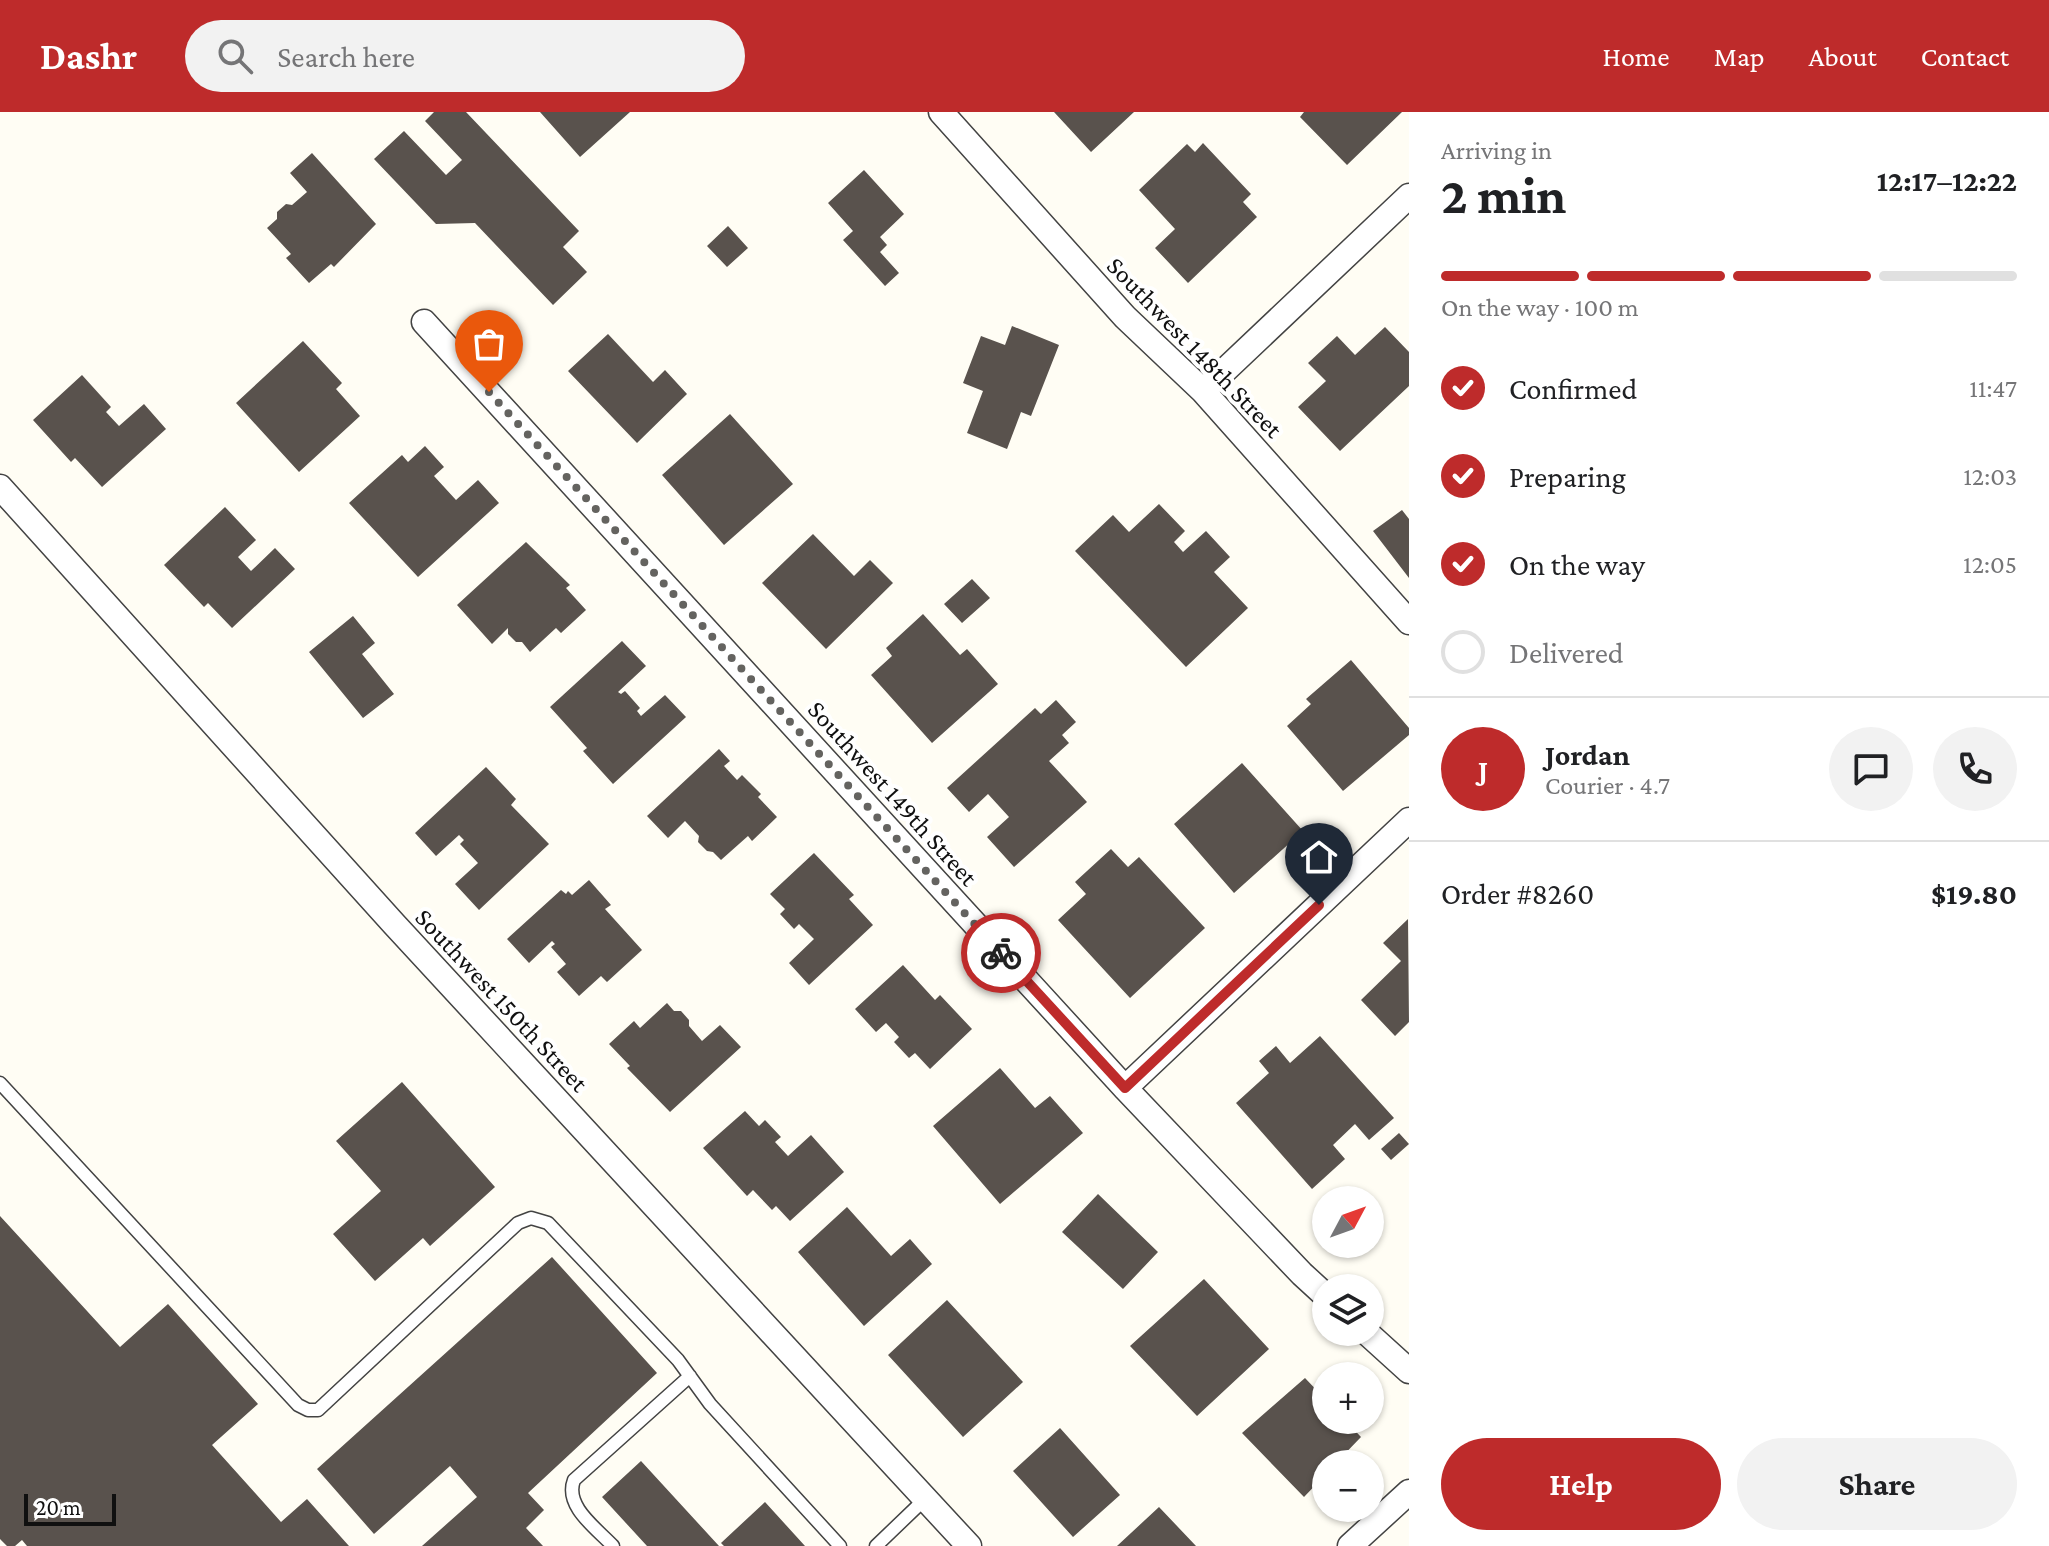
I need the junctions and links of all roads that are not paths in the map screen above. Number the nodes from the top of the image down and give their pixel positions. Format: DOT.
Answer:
graph roads {
  1 [pos="941,112"];
  2 [pos="1409,196"];
  3 [pos="424,322"];
  4 [pos="1203,391"];
  5 [pos="0,487"];
  6 [pos="1409,622"];
  7 [pos="1409,820"];
  8 [pos="0,1083"];
  9 [pos="1125,1088"];
  10 [pos="1312,1283"];
  11 [pos="1381,1346"];
  12 [pos="1409,1371"];
  13 [pos="690,1376"];
  14 [pos="1409,1492"];
  15 [pos="925,1499"];
  16 [pos="613,1546"];
  17 [pos="840,1546"];
  18 [pos="876,1546"];
  19 [pos="969,1546"];
  20 [pos="1350,1546"];
  1 -- 4 [label="street, Southwest 148th Street"];
  2 -- 4 [label="street"];
  3 -- 9 [label="street, Southwest 149th Street"];
  4 -- 6 [label="street, Southwest 148th Street"];
  5 -- 15 [label="street, Southwest 150th Street"];
  7 -- 9 [label="street"];
  8 -- 13 [label="lane"];
  9 -- 10 [label="street, Southwest 149th Street"];
  11 -- 12 [label="street"];
  13 -- 16 [label="lane"];
  13 -- 17 [label="lane"];
  14 -- 20 [label="street"];
  15 -- 18 [label="lane"];
  15 -- 19 [label="street, Southwest 150th Street"];
}
